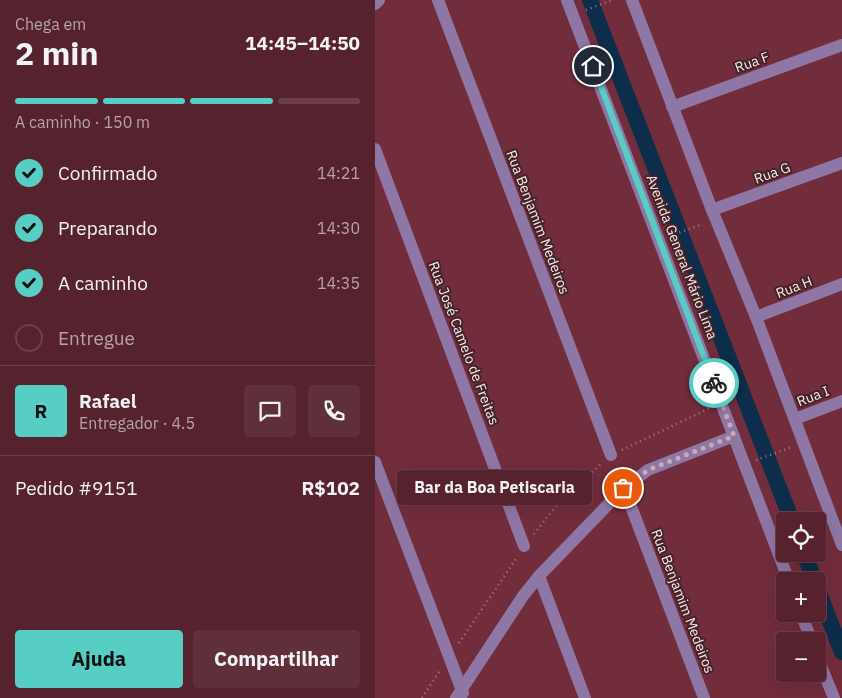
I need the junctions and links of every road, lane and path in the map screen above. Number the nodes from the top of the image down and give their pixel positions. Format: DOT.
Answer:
graph roads {
  1 [pos="379,0"];
  2 [pos="438,0"];
  3 [pos="567,0"];
  4 [pos="612,0"];
  5 [pos="632,0"];
  6 [pos="375,4"];
  7 [pos="585,10"];
  8 [pos="842,44"];
  9 [pos="672,107"];
  10 [pos="375,150"];
  11 [pos="842,163"];
  12 [pos="712,210"];
  13 [pos="693,228"];
  14 [pos="673,235"];
  15 [pos="842,284"];
  16 [pos="756,317"];
  17 [pos="842,401"];
  18 [pos="722,403"];
  19 [pos="795,420"];
  20 [pos="734,436"];
  21 [pos="777,452"];
  22 [pos="611,455"];
  23 [pos="759,459"];
  24 [pos="375,462"];
  25 [pos="623,488"];
  26 [pos="838,523"];
  27 [pos="842,545"];
  28 [pos="524,546"];
  29 [pos="786,572"];
  30 [pos="539,576"];
  31 [pos="449,656"];
  32 [pos="826,680"];
  33 [pos="461,695"];
  34 [pos="422,698"];
  35 [pos="585,698"];
  36 [pos="704,698"];
  37 [pos="833,698"];
  1 -- 6 [label="street"];
  2 -- 22 [label="street, Rua Benjamim Medeiros"];
  3 -- 18 [label="street, Avenida General Mário Lima"];
  4 -- 7 [label="path"];
  5 -- 9 [label="street"];
  8 -- 9 [label="street, Rua F"];
  9 -- 12 [label="street"];
  10 -- 28 [label="street, Rua José Camelo de Freitas"];
  11 -- 12 [label="street, Rua G"];
  12 -- 16 [label="street"];
  13 -- 14 [label="path"];
  15 -- 16 [label="street, Rua H"];
  16 -- 19 [label="street"];
  17 -- 19 [label="street, Rua I"];
  18 -- 20 [label="street, Avenida General Mário Lima"];
  18 -- 22 [label="path"];
  19 -- 26 [label="street"];
  20 -- 25 [label="street"];
  20 -- 29 [label="street, Avenida General Mário Lima"];
  21 -- 23 [label="path"];
  22 -- 28 [label="path"];
  24 -- 31 [label="street"];
  25 -- 30 [label="street"];
  25 -- 36 [label="street, Rua Benjamim Medeiros"];
  26 -- 27 [label="street"];
  28 -- 31 [label="path"];
  30 -- 33 [label="street"];
  30 -- 35 [label="street"];
  31 -- 33 [label="street"];
  31 -- 34 [label="path"];
  32 -- 37 [label="street"];
}
